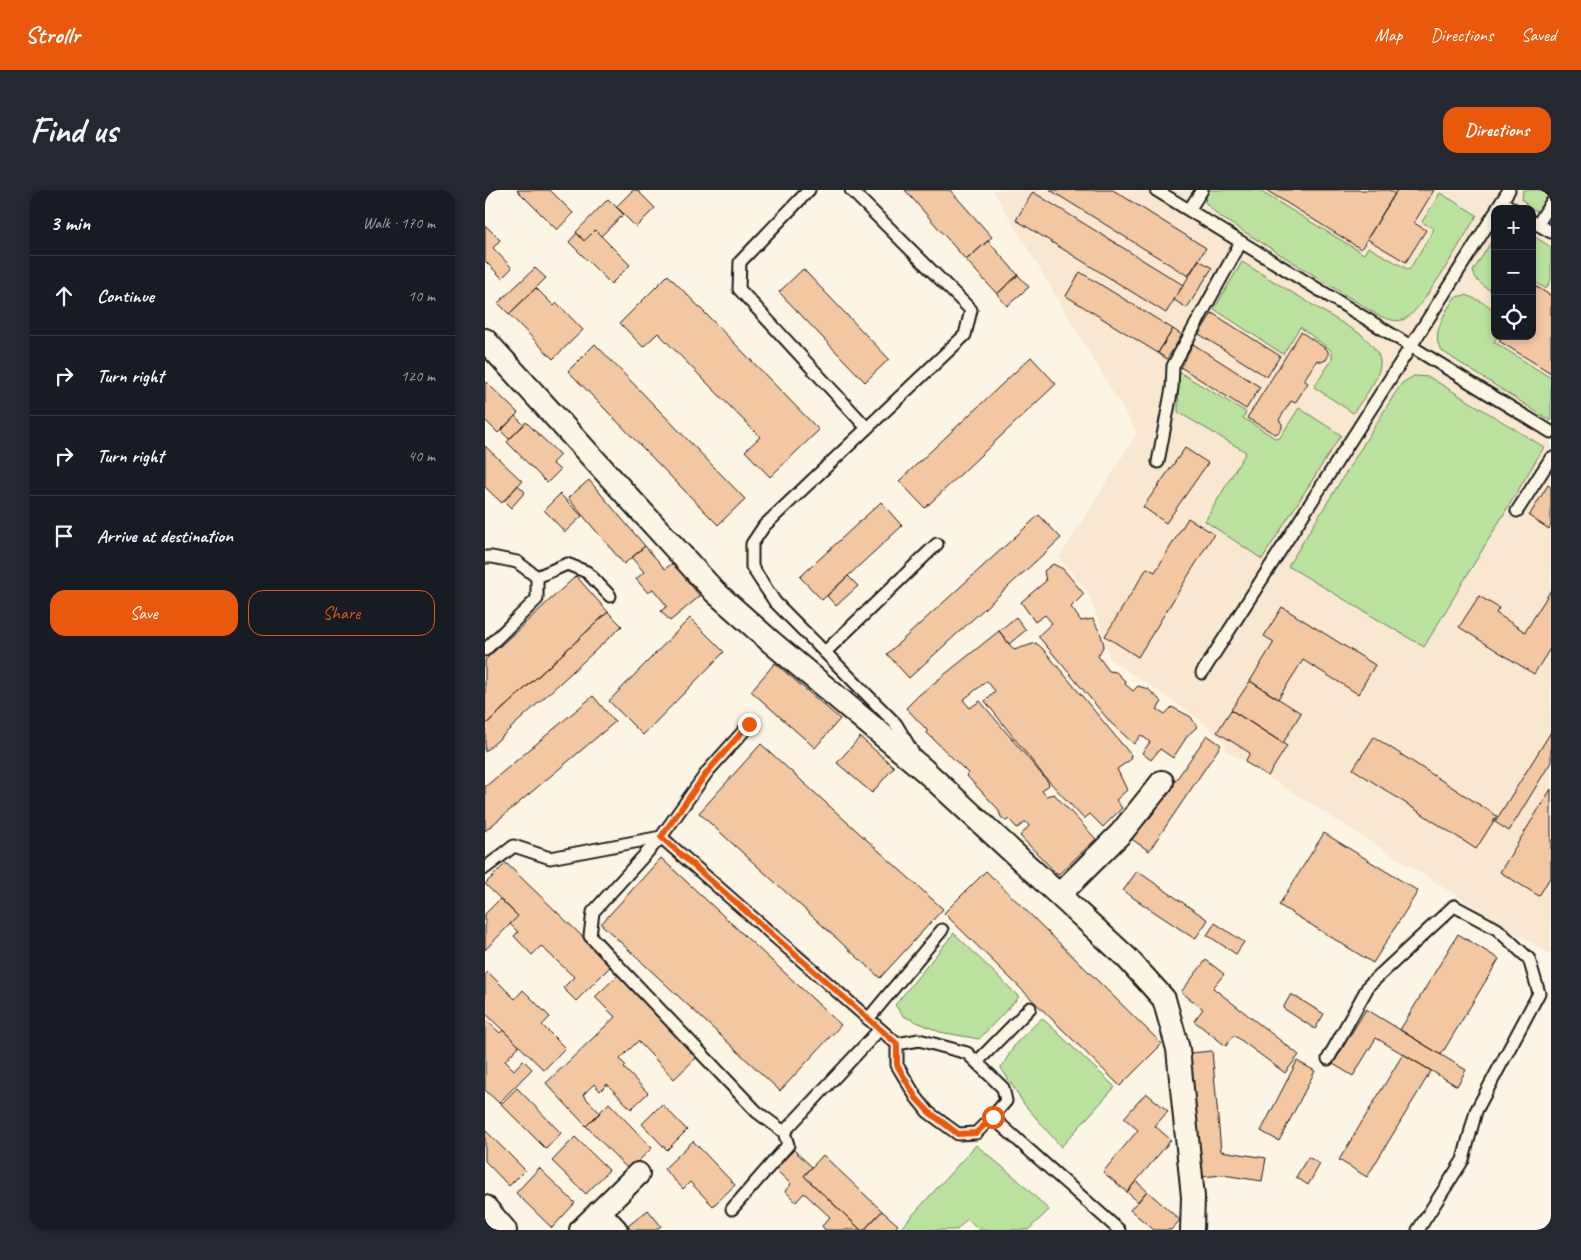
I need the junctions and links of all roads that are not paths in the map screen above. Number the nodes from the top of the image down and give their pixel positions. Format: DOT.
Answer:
graph roads {
  1 [pos="809,190"];
  2 [pos="851,190"];
  3 [pos="1156,190"];
  4 [pos="1202,190"];
  5 [pos="1509,190"];
  6 [pos="1551,203"];
  7 [pos="1499,205"];
  8 [pos="1189,210"];
  9 [pos="1491,219"];
  10 [pos="1536,222"];
  11 [pos="1536,224"];
  12 [pos="1551,232"];
  13 [pos="1241,242"];
  14 [pos="485,340"];
  15 [pos="1411,346"];
  16 [pos="867,428"];
  17 [pos="1551,432"];
  18 [pos="1551,458"];
  19 [pos="1157,462"];
  20 [pos="1517,511"];
  21 [pos="937,544"];
  22 [pos="485,557"];
  23 [pos="537,577"];
  24 [pos="610,596"];
  25 [pos="485,650"];
  26 [pos="825,652"];
  27 [pos="1203,672"];
  28 [pos="749,724"];
  29 [pos="924,770"];
  30 [pos="1162,782"];
  31 [pos="661,837"];
  32 [pos="485,868"];
  33 [pos="1059,895"];
  34 [pos="942,930"];
  35 [pos="1030,1008"];
  36 [pos="868,1019"];
  37 [pos="880,1029"];
  38 [pos="897,1044"];
  39 [pos="1328,1060"];
  40 [pos="977,1062"];
  41 [pos="993,1117"];
  42 [pos="784,1132"];
  43 [pos="638,1174"];
  44 [pos="485,1207"];
  45 [pos="732,1209"];
  46 [pos="599,1212"];
  47 [pos="505,1230"];
  48 [pos="581,1230"];
  49 [pos="616,1230"];
  50 [pos="1119,1230"];
  51 [pos="1192,1230"];
  52 [pos="1419,1230"];
  1 -- 16 [label="lane"];
  2 -- 16 [label="lane"];
  3 -- 8 [label="lane"];
  4 -- 8 [label="lane"];
  5 -- 7 [label="lane"];
  6 -- 10 [label="lane"];
  8 -- 13 [label="lane"];
  9 -- 15 [label="lane"];
  11 -- 12 [label="lane"];
  13 -- 15 [label="lane"];
  13 -- 19 [label="lane"];
  14 -- 29 [label="street"];
  15 -- 17 [label="lane"];
  15 -- 27 [label="lane"];
  16 -- 26 [label="lane"];
  18 -- 20 [label="lane"];
  21 -- 26 [label="lane"];
  22 -- 23 [label="lane"];
  23 -- 24 [label="lane"];
  23 -- 25 [label="lane"];
  26 -- 29 [label="lane"];
  28 -- 31 [label="lane"];
  29 -- 33 [label="street"];
  30 -- 33 [label="street"];
  31 -- 32 [label="lane"];
  31 -- 36 [label="lane"];
  31 -- 42 [label="lane"];
  33 -- 51 [label="street"];
  34 -- 36 [label="lane"];
  35 -- 40 [label="lane"];
  36 -- 37 [label="lane"];
  37 -- 38 [label="lane"];
  37 -- 42 [label="lane"];
  38 -- 40 [label="lane"];
  38 -- 41 [label="lane"];
  39 -- 52 [label="lane"];
  40 -- 41 [label="lane"];
  41 -- 50 [label="lane"];
  42 -- 45 [label="lane"];
  43 -- 46 [label="street"];
  44 -- 47 [label="street"];
  46 -- 48 [label="street"];
  46 -- 49 [label="street"];
}
